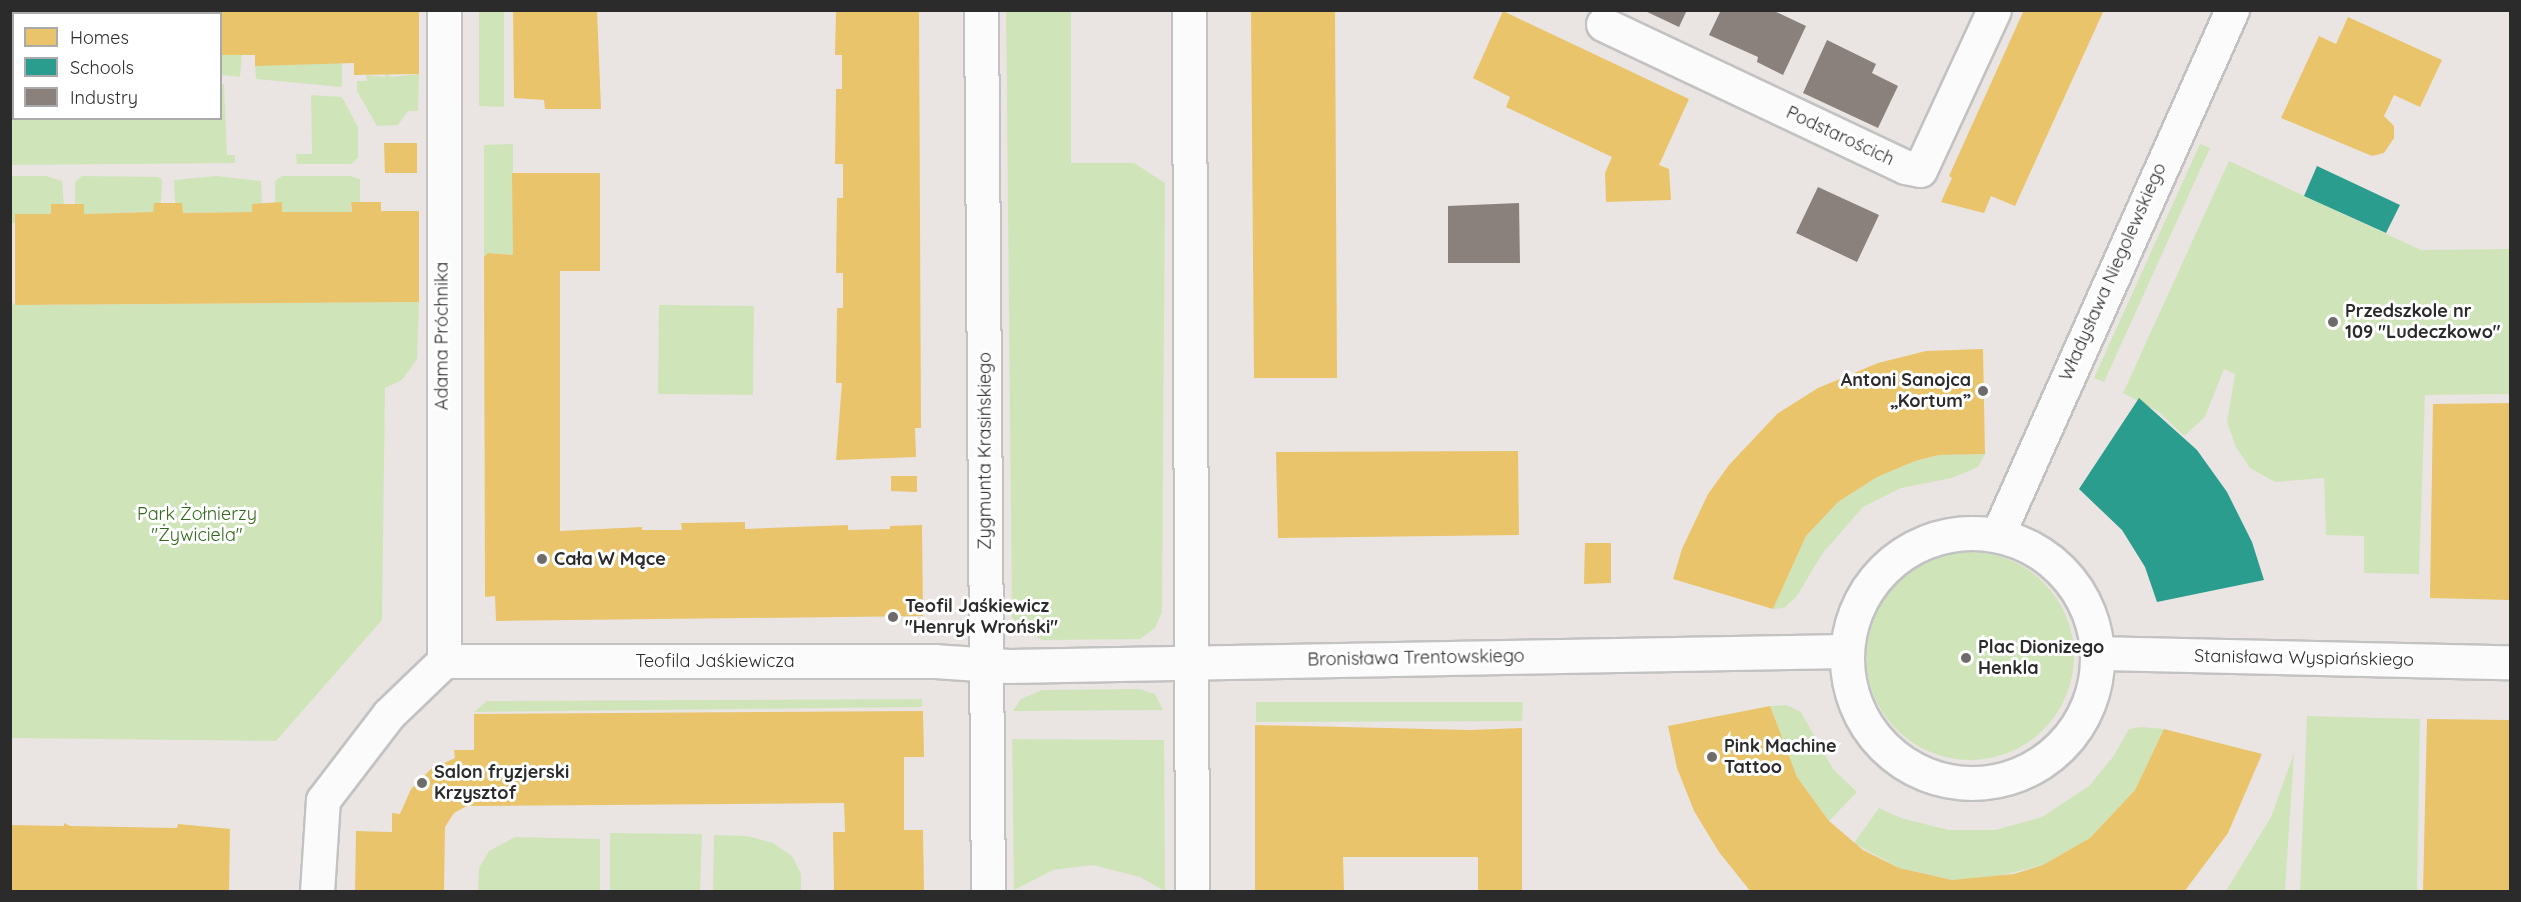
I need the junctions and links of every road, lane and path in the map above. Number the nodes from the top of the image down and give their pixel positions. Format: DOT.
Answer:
graph roads {
  1 [pos="444,10"];
  2 [pos="981,10"];
  3 [pos="1189,10"];
  4 [pos="1994,10"];
  5 [pos="2232,10"];
  6 [pos="1603,24"];
  7 [pos="1998,534"];
  8 [pos="1846,651"];
  9 [pos="2098,653"];
  10 [pos="444,661"];
  11 [pos="2511,662"];
  12 [pos="1191,663"];
  13 [pos="987,665"];
  14 [pos="317,891"];
  15 [pos="988,891"];
  16 [pos="1192,891"];
  1 -- 10 [label="street, Adama Próchnika"];
  2 -- 13 [label="street, Zygmunta Krasińskiego"];
  3 -- 12 [label="street"];
  4 -- 6 [label="street, Podstarościch"];
  5 -- 7 [label="street, Władysława Niegolewskiego"];
  7 -- 8 [label="street"];
  7 -- 9 [label="street"];
  8 -- 9 [label="street"];
  8 -- 12 [label="street, Bronisława Trentowskiego"];
  9 -- 11 [label="street, Stanisława Wyspiańskiego"];
  10 -- 13 [label="street, Teofila Jaśkiewicza"];
  10 -- 14 [label="street"];
  12 -- 13 [label="street, Bronisława Trentowskiego"];
  12 -- 16 [label="street"];
  13 -- 15 [label="street, Zygmunta Krasińskiego"];
}
